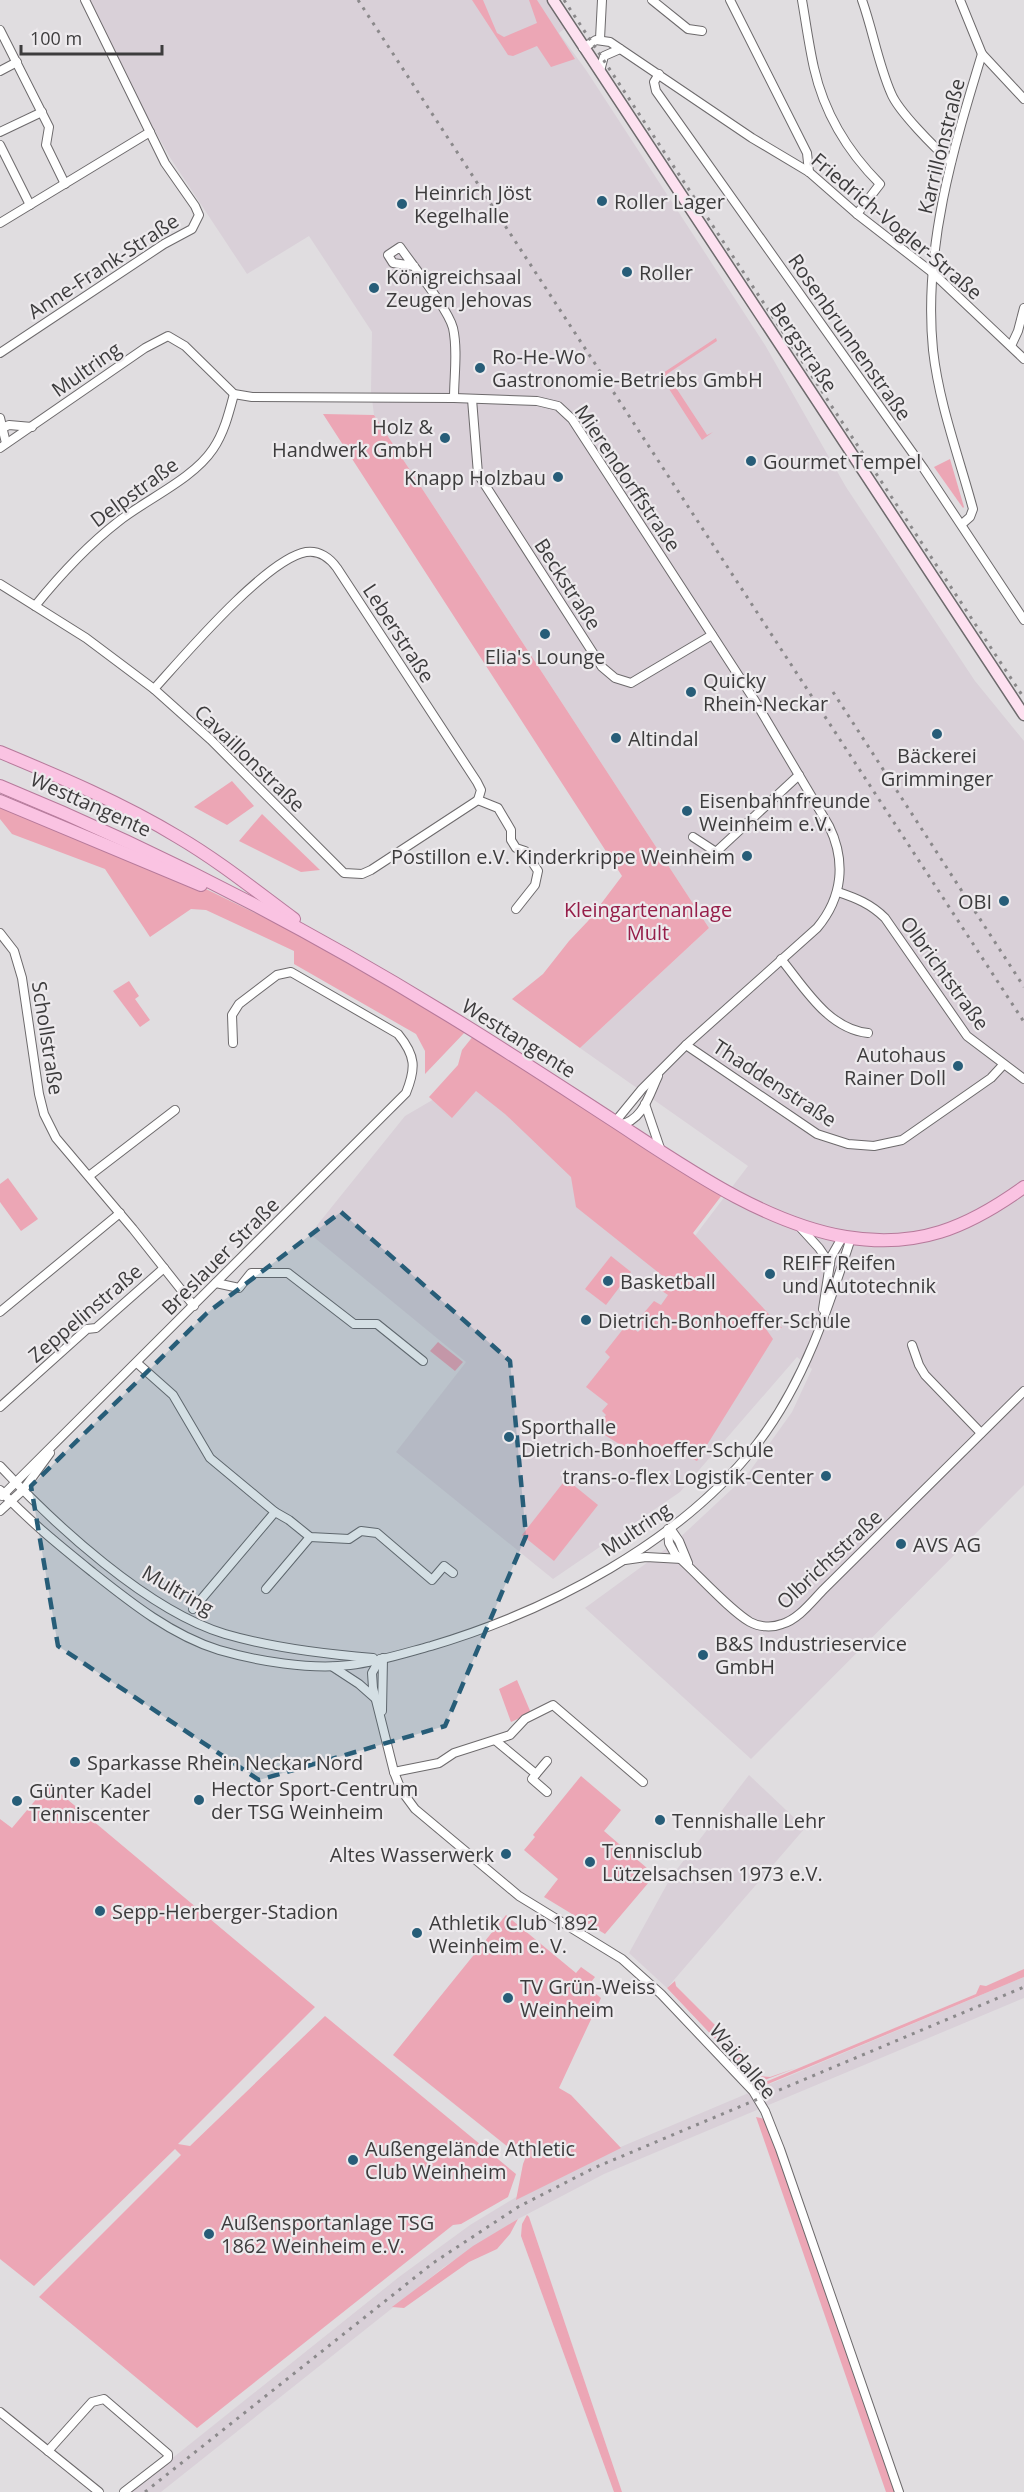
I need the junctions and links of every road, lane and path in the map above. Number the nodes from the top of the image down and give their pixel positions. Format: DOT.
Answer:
graph roads {
  1 [pos="85,0"];
  2 [pos="553,0"];
  3 [pos="602,0"];
  4 [pos="652,0"];
  5 [pos="730,0"];
  6 [pos="802,0"];
  7 [pos="862,0"];
  8 [pos="960,0"];
  9 [pos="0,30"];
  10 [pos="702,31"];
  11 [pos="600,39"];
  12 [pos="583,48"];
  13 [pos="620,49"];
  14 [pos="982,54"];
  15 [pos="17,62"];
  16 [pos="0,71"];
  17 [pos="600,73"];
  18 [pos="659,74"];
  19 [pos="1024,99"];
  20 [pos="42,112"];
  21 [pos="0,132"];
  22 [pos="150,132"];
  23 [pos="0,145"];
  24 [pos="951,162"];
  25 [pos="809,172"];
  26 [pos="65,184"];
  27 [pos="30,205"];
  28 [pos="857,214"];
  29 [pos="0,223"];
  30 [pos="414,266"];
  31 [pos="933,273"];
  32 [pos="1024,308"];
  33 [pos="1011,346"];
  34 [pos="0,352"];
  35 [pos="1024,359"];
  36 [pos="234,394"];
  37 [pos="454,398"];
  38 [pos="472,399"];
  39 [pos="1,425"];
  40 [pos="32,427"];
  41 [pos="3,446"];
  42 [pos="962,524"];
  43 [pos="0,584"];
  44 [pos="35,606"];
  45 [pos="1024,620"];
  46 [pos="712,635"];
  47 [pos="154,689"];
  48 [pos="1024,715"];
  49 [pos="0,752"];
  50 [pos="799,775"];
  51 [pos="0,786"];
  52 [pos="478,800"];
  53 [pos="0,801"];
  54 [pos="693,837"];
  55 [pos="838,892"];
  56 [pos="248,902"];
  57 [pos="516,909"];
  58 [pos="0,933"];
  59 [pos="324,941"];
  60 [pos="781,959"];
  61 [pos="868,1033"];
  62 [pos="233,1043"];
  63 [pos="686,1045"];
  64 [pos="1004,1065"];
  65 [pos="659,1072"];
  66 [pos="1024,1079"];
  67 [pos="645,1104"];
  68 [pos="175,1110"];
  69 [pos="617,1123"];
  70 [pos="662,1152"];
  71 [pos="88,1176"];
  72 [pos="1024,1187"];
  73 [pos="120,1213"];
  74 [pos="797,1224"];
  75 [pos="847,1237"];
  76 [pos="830,1264"];
  77 [pos="164,1268"];
  78 [pos="216,1283"];
  79 [pos="194,1306"];
  80 [pos="0,1312"];
  81 [pos="822,1319"];
  82 [pos="912,1345"];
  83 [pos="423,1361"];
  84 [pos="137,1362"];
  85 [pos="1024,1390"];
  86 [pos="0,1407"];
  87 [pos="981,1433"];
  88 [pos="58,1442"];
  89 [pos="0,1466"];
  90 [pos="15,1482"];
  91 [pos="23,1490"];
  92 [pos="1,1494"];
  93 [pos="11,1502"];
  94 [pos="0,1511"];
  95 [pos="275,1512"];
  96 [pos="669,1528"];
  97 [pos="310,1537"];
  98 [pos="621,1561"];
  99 [pos="685,1562"];
  100 [pos="453,1573"];
  101 [pos="266,1589"];
  102 [pos="193,1610"];
  103 [pos="382,1659"];
  104 [pos="331,1666"];
  105 [pos="376,1699"];
  106 [pos="381,1717"];
  107 [pos="496,1741"];
  108 [pos="547,1761"];
  109 [pos="394,1772"];
  110 [pos="536,1774"];
  111 [pos="643,1782"];
  112 [pos="547,1792"];
  113 [pos="0,2412"];
  114 [pos="48,2451"];
  115 [pos="99,2492"];
  116 [pos="124,2492"];
  117 [pos="899,2492"];
  1 -- 22 [label="street"];
  2 -- 12 [label="main road, Bergstraße"];
  3 -- 11 [label="street"];
  4 -- 10 [label="street"];
  5 -- 25 [label="street"];
  6 -- 28 [label="street"];
  7 -- 24 [label="street"];
  8 -- 14 [label="street"];
  9 -- 15 [label="street"];
  11 -- 12 [label="street"];
  11 -- 13 [label="street, Friedrich-Vogler-Straße"];
  12 -- 17 [label="main road, Bergstraße"];
  13 -- 17 [label="street"];
  13 -- 18 [label="street, Friedrich-Vogler-Straße"];
  14 -- 19 [label="street"];
  14 -- 24 [label="street, Karrillonstraße"];
  15 -- 16 [label="street"];
  15 -- 20 [label="street"];
  17 -- 48 [label="main road, Bergstraße"];
  18 -- 25 [label="street, Friedrich-Vogler-Straße"];
  18 -- 42 [label="street, Rosenbrunnenstraße"];
  20 -- 21 [label="street"];
  20 -- 26 [label="street"];
  22 -- 26 [label="street"];
  22 -- 34 [label="street, Anne-Frank-Straße"];
  23 -- 27 [label="street"];
  24 -- 31 [label="street, Karrillonstraße"];
  25 -- 28 [label="street, Friedrich-Vogler-Straße"];
  26 -- 27 [label="street"];
  27 -- 29 [label="street"];
  28 -- 31 [label="street, Friedrich-Vogler-Straße"];
  30 -- 37 [label="street"];
  31 -- 33 [label="street, Friedrich-Vogler-Straße"];
  31 -- 42 [label="street, Karrillonstraße"];
  32 -- 33 [label="street"];
  33 -- 35 [label="street, Friedrich-Vogler-Straße"];
  36 -- 37 [label="street, Mierendorffstraße"];
  36 -- 40 [label="street, Multring"];
  36 -- 44 [label="street, Delpstraße"];
  37 -- 38 [label="street, Mierendorffstraße"];
  38 -- 46 [label="street, Mierendorffstraße"];
  38 -- 46 [label="street, Beckstraße"];
  39 -- 40 [label="street"];
  39 -- 41 [label="street"];
  40 -- 41 [label="street, Multring"];
  42 -- 45 [label="street, Rosenbrunnenstraße"];
  43 -- 44 [label="street, Cavaillonstraße"];
  44 -- 47 [label="street, Cavaillonstraße"];
  46 -- 50 [label="street, Mierendorffstraße"];
  47 -- 52 [label="street, Cavaillonstraße"];
  47 -- 52 [label="street, Leberstraße"];
  49 -- 59 [label="main road"];
  50 -- 54 [label="street"];
  50 -- 55 [label="street, Mierendorffstraße"];
  51 -- 56 [label="main road, Westtangente"];
  52 -- 57 [label="street"];
  53 -- 56 [label="main road"];
  55 -- 60 [label="street, Mierendorffstraße"];
  55 -- 64 [label="street, Olbrichtstraße"];
  56 -- 59 [label="main road, Westtangente"];
  58 -- 71 [label="street, Schollstraße"];
  59 -- 69 [label="main road, Westtangente"];
  60 -- 61 [label="street"];
  60 -- 63 [label="street, Mierendorffstraße"];
  62 -- 78 [label="street, Breslauer Straße"];
  63 -- 64 [label="street, Thaddenstraße"];
  63 -- 65 [label="street, Mierendorffstraße"];
  64 -- 66 [label="street, Olbrichtstraße"];
  65 -- 67 [label="street, Mierendorffstraße"];
  65 -- 69 [label="street, Mierendorffstraße"];
  67 -- 69 [label="street, Mierendorffstraße"];
  67 -- 70 [label="street"];
  68 -- 71 [label="street"];
  69 -- 70 [label="main road, Westtangente"];
  70 -- 74 [label="main road, Westtangente"];
  71 -- 73 [label="street, Schollstraße"];
  72 -- 75 [label="main road, Westtangente"];
  73 -- 77 [label="street, Schollstraße"];
  73 -- 80 [label="street"];
  74 -- 75 [label="main road, Westtangente"];
  74 -- 76 [label="street"];
  75 -- 76 [label="street, Multring"];
  75 -- 81 [label="street, Multring"];
  76 -- 81 [label="street, Multring"];
  77 -- 79 [label="street, Schollstraße"];
  77 -- 86 [label="street, Zeppelinstraße"];
  78 -- 79 [label="street, Breslauer Straße"];
  78 -- 83 [label="street"];
  79 -- 84 [label="street, Breslauer Straße"];
  81 -- 96 [label="street, Multring"];
  82 -- 87 [label="street"];
  84 -- 88 [label="street, Breslauer Straße"];
  84 -- 95 [label="street"];
  85 -- 87 [label="street, Olbrichtstraße"];
  87 -- 99 [label="street, Olbrichtstraße"];
  88 -- 90 [label="street, Breslauer Straße"];
  88 -- 91 [label="street, Breslauer Straße"];
  89 -- 90 [label="street, Multring"];
  90 -- 91 [label="street, Multring"];
  90 -- 92 [label="street, Breslauer Straße"];
  91 -- 93 [label="street, Breslauer Straße"];
  91 -- 103 [label="street, Multring"];
  92 -- 93 [label="street, Multring"];
  93 -- 94 [label="street, Breslauer Straße"];
  93 -- 104 [label="street, Multring"];
  95 -- 97 [label="street"];
  95 -- 102 [label="street"];
  96 -- 98 [label="street, Multring"];
  96 -- 99 [label="street, Olbrichtstraße"];
  97 -- 100 [label="street"];
  97 -- 101 [label="street"];
  98 -- 99 [label="street"];
  98 -- 103 [label="street, Multring"];
  103 -- 104 [label="street, Multring"];
  103 -- 105 [label="street, Waidallee"];
  103 -- 106 [label="street, Waidallee"];
  104 -- 105 [label="street"];
  105 -- 106 [label="street, Waidallee"];
  106 -- 109 [label="street, Waidallee"];
  107 -- 109 [label="street"];
  107 -- 110 [label="street"];
  107 -- 111 [label="street"];
  108 -- 110 [label="street"];
  109 -- 117 [label="street, Waidallee"];
  110 -- 112 [label="street"];
  113 -- 114 [label="street"];
  114 -- 115 [label="street"];
  114 -- 116 [label="street"];
}
